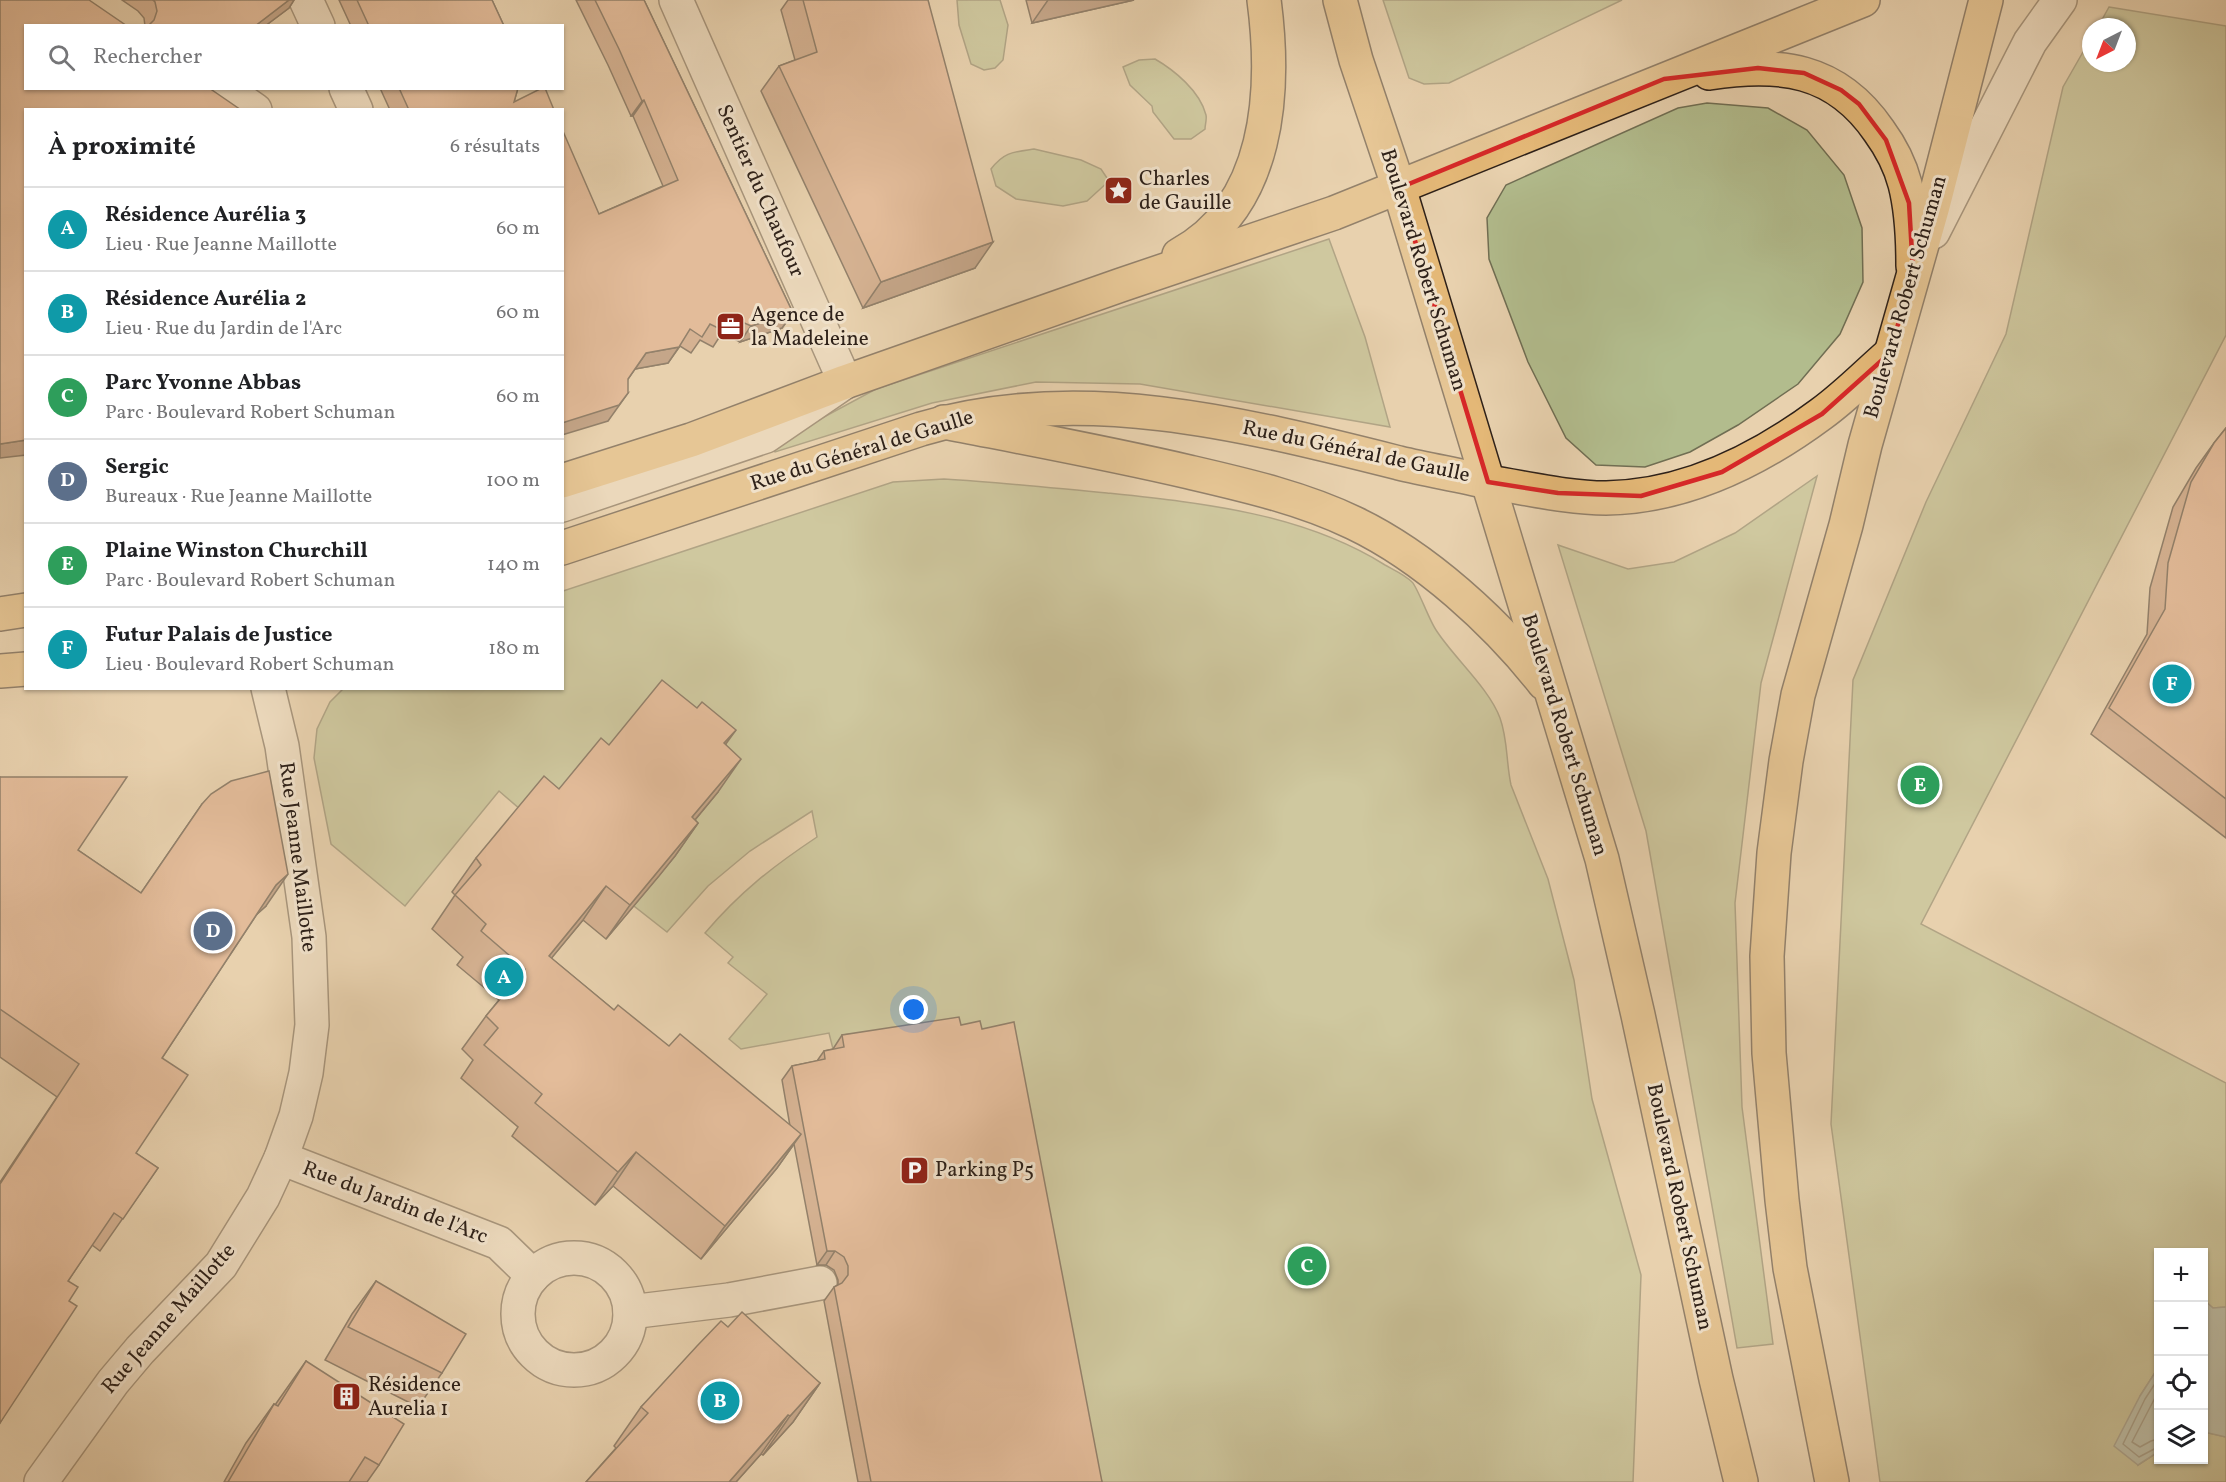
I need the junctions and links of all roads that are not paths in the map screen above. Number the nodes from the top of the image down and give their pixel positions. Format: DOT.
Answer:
graph roads {
  1 [pos="306,0"];
  2 [pos="676,0"];
  3 [pos="1264,0"];
  4 [pos="1340,0"];
  5 [pos="1863,0"];
  6 [pos="1986,0"];
  7 [pos="2060,0"];
  8 [pos="317,24"];
  9 [pos="1664,79"];
  10 [pos="226,90"];
  11 [pos="347,90"];
  12 [pos="252,108"];
  13 [pos="355,108"];
  14 [pos="1399,188"];
  15 [pos="1913,271"];
  16 [pos="1122,285"];
  17 [pos="1890,353"];
  18 [pos="844,382"];
  19 [pos="944,422"];
  20 [pos="564,480"];
  21 [pos="1488,482"];
  22 [pos="564,504"];
  23 [pos="564,547"];
  24 [pos="24,610"];
  25 [pos="0,614"];
  26 [pos="24,669"];
  27 [pos="0,671"];
  28 [pos="268,690"];
  29 [pos="1553,695"];
  30 [pos="281,1158"];
  31 [pos="532,1276"];
  32 [pos="820,1283"];
  33 [pos="630,1312"];
  34 [pos="41,1482"];
  35 [pos="1741,1482"];
  36 [pos="1833,1482"];
  1 -- 8 [label="street"];
  2 -- 18 [label="street, Sentier du Chaufour"];
  3 -- 16 [label="main road"];
  4 -- 14 [label="main road, Boulevard Robert Schuman"];
  5 -- 9 [label="main road"];
  6 -- 15 [label="main road, Boulevard Robert Schuman"];
  7 -- 15 [label="street"];
  9 -- 14 [label="main road, Rue du Général de Gaulle"];
  9 -- 15 [label="main road"];
  10 -- 12 [label="street"];
  11 -- 13 [label="street"];
  14 -- 16 [label="main road, Rue du Général de Gaulle"];
  14 -- 21 [label="main road, Boulevard Robert Schuman"];
  15 -- 17 [label="main road, Boulevard Robert Schuman"];
  16 -- 18 [label="main road, Rue du Général de Gaulle"];
  17 -- 21 [label="main road, Rue du Général de Gaulle"];
  17 -- 36 [label="main road, Boulevard Robert Schuman"];
  18 -- 20 [label="main road, Rue du Général de Gaulle"];
  18 -- 22 [label="street, Rue du Général de Gaulle"];
  19 -- 21 [label="main road, Rue du Général de Gaulle"];
  19 -- 23 [label="main road, Rue du Général de Gaulle"];
  19 -- 29 [label="main road"];
  21 -- 29 [label="main road, Boulevard Robert Schuman"];
  24 -- 25 [label="main road"];
  26 -- 27 [label="main road"];
  28 -- 30 [label="street, Rue Jeanne Maillotte"];
  29 -- 35 [label="main road, Boulevard Robert Schuman"];
  30 -- 31 [label="street, Rue du Jardin de l'Arc"];
  30 -- 34 [label="street, Rue Jeanne Maillotte"];
  31 -- 33 [label="street"];
  31 -- 33 [label="street"];
  32 -- 33 [label="street"];
}
